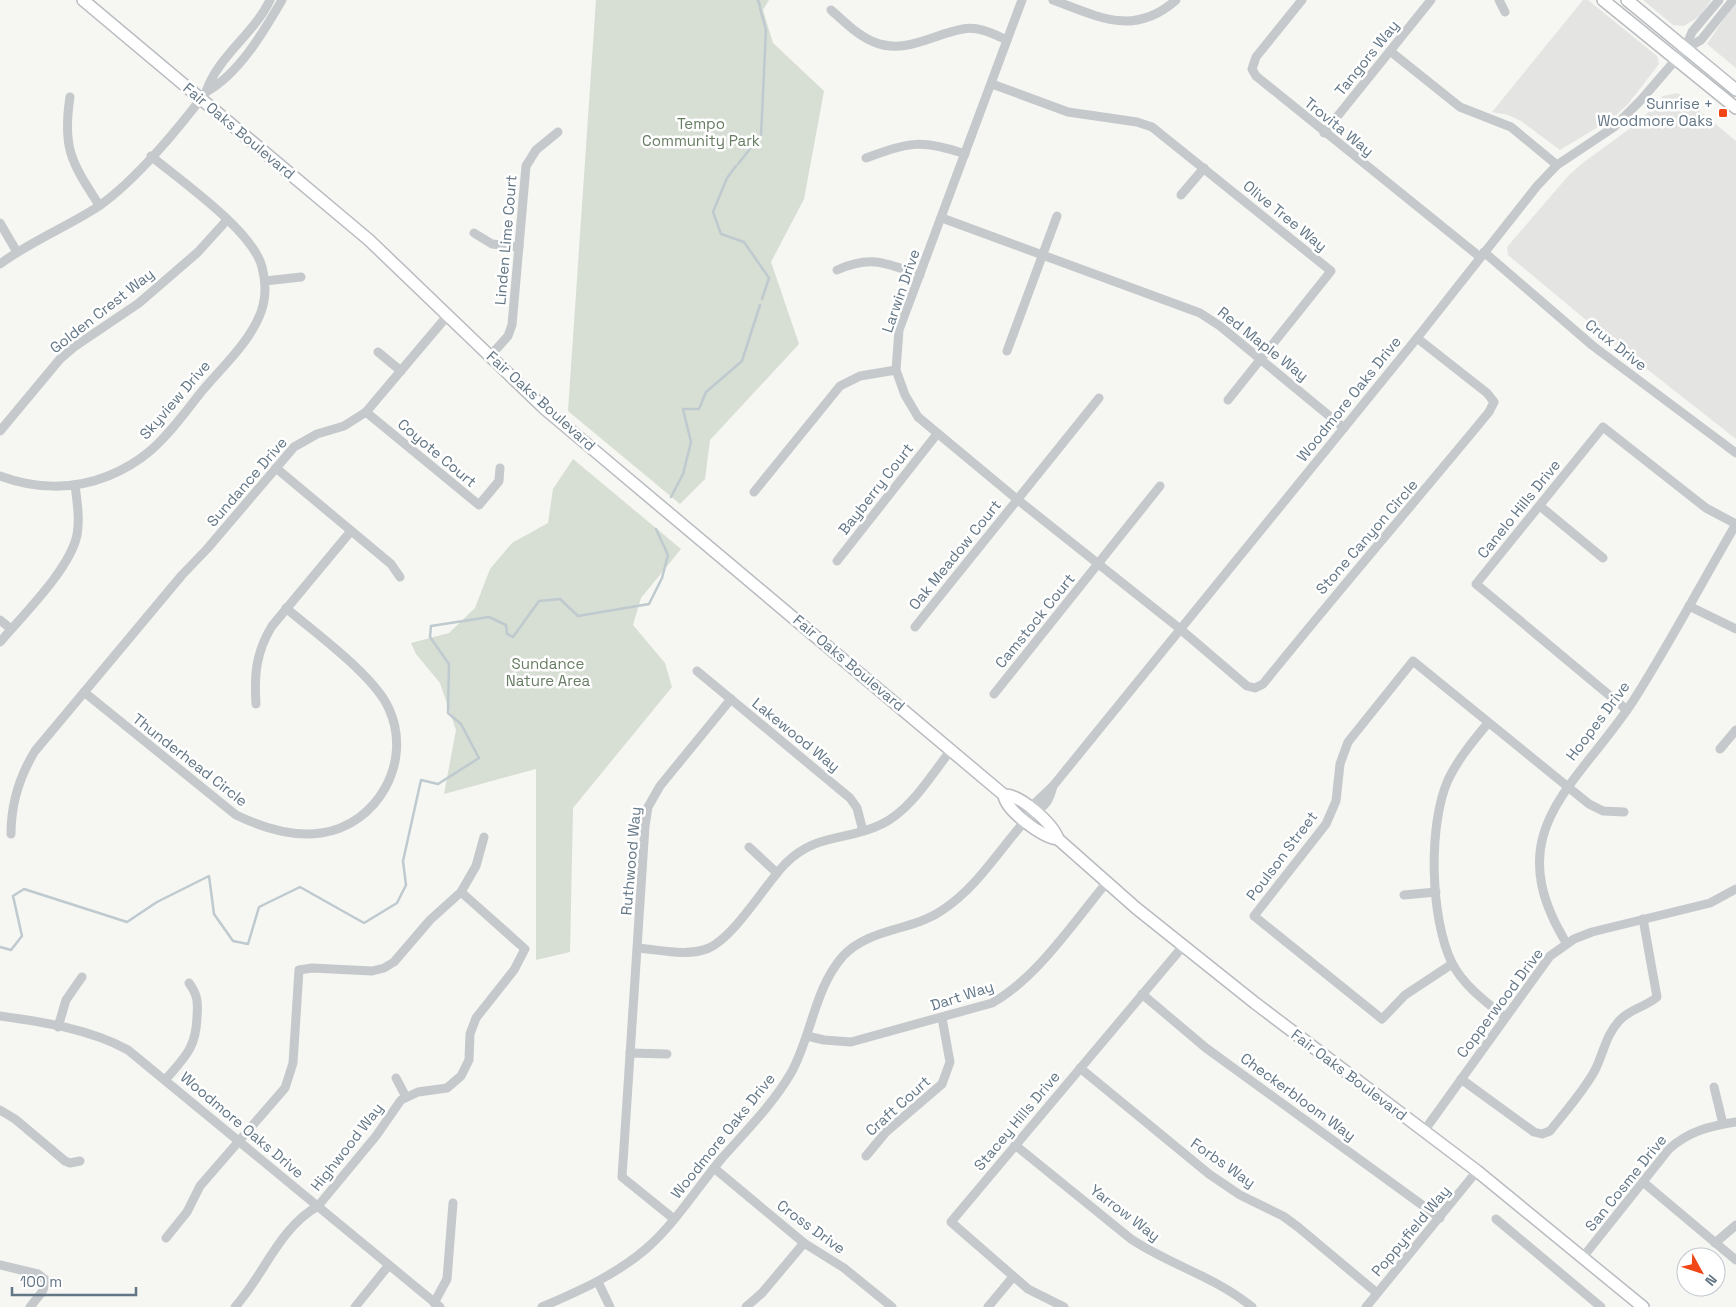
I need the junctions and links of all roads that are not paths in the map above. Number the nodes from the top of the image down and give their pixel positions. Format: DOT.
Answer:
graph roads {
  1 [pos="83,0"];
  2 [pos="270,0"];
  3 [pos="282,0"];
  4 [pos="1022,0"];
  5 [pos="1053,0"];
  6 [pos="1176,0"];
  7 [pos="1302,0"];
  8 [pos="1431,0"];
  9 [pos="1500,0"];
  10 [pos="1603,0"];
  11 [pos="1627,0"];
  12 [pos="1719,0"];
  13 [pos="1733,0"];
  14 [pos="831,10"];
  15 [pos="1505,12"];
  16 [pos="252,27"];
  17 [pos="263,34"];
  18 [pos="1007,40"];
  19 [pos="1685,48"];
  20 [pos="1390,51"];
  21 [pos="1676,59"];
  22 [pos="220,65"];
  23 [pos="229,73"];
  24 [pos="992,84"];
  25 [pos="1736,90"];
  26 [pos="203,96"];
  27 [pos="70,97"];
  28 [pos="1736,108"];
  29 [pos="558,132"];
  30 [pos="1324,133"];
  31 [pos="965,154"];
  32 [pos="151,156"];
  33 [pos="866,158"];
  34 [pos="1557,165"];
  35 [pos="1204,168"];
  36 [pos="1181,195"];
  37 [pos="99,205"];
  38 [pos="1057,216"];
  39 [pos="942,218"];
  40 [pos="227,220"];
  41 [pos="0,223"];
  42 [pos="474,233"];
  43 [pos="519,247"];
  44 [pos="17,252"];
  45 [pos="1482,254"];
  46 [pos="1043,256"];
  47 [pos="0,264"];
  48 [pos="837,270"];
  49 [pos="920,275"];
  50 [pos="301,277"];
  51 [pos="265,281"];
  52 [pos="448,316"];
  53 [pos="1416,338"];
  54 [pos="1007,351"];
  55 [pos="378,352"];
  56 [pos="490,356"];
  57 [pos="1260,360"];
  58 [pos="896,370"];
  59 [pos="401,371"];
  60 [pos="1099,398"];
  61 [pos="1228,400"];
  62 [pos="366,412"];
  63 [pos="1344,428"];
  64 [pos="0,431"];
  65 [pos="937,434"];
  66 [pos="1736,453"];
  67 [pos="276,468"];
  68 [pos="500,468"];
  69 [pos="0,476"];
  70 [pos="75,485"];
  71 [pos="1160,486"];
  72 [pos="754,492"];
  73 [pos="1018,500"];
  74 [pos="1540,506"];
  75 [pos="1736,524"];
  76 [pos="351,531"];
  77 [pos="1603,558"];
  78 [pos="837,560"];
  79 [pos="1098,565"];
  80 [pos="400,577"];
  81 [pos="1689,606"];
  82 [pos="286,608"];
  83 [pos="0,620"];
  84 [pos="914,627"];
  85 [pos="1179,628"];
  86 [pos="11,629"];
  87 [pos="1736,629"];
  88 [pos="0,642"];
  89 [pos="697,671"];
  90 [pos="84,692"];
  91 [pos="994,694"];
  92 [pos="731,699"];
  93 [pos="256,704"];
  94 [pos="1627,710"];
  95 [pos="1488,723"];
  96 [pos="1736,730"];
  97 [pos="1720,749"];
  98 [pos="951,750"];
  99 [pos="1566,787"];
  100 [pos="1004,794"];
  101 [pos="1034,811"];
  102 [pos="1624,812"];
  103 [pos="1025,820"];
  104 [pos="863,831"];
  105 [pos="11,834"];
  106 [pos="484,837"];
  107 [pos="1058,839"];
  108 [pos="749,847"];
  109 [pos="777,873"];
  110 [pos="1107,882"];
  111 [pos="1736,889"];
  112 [pos="461,892"];
  113 [pos="1436,892"];
  114 [pos="1404,895"];
  115 [pos="1643,919"];
  116 [pos="1567,944"];
  117 [pos="1184,945"];
  118 [pos="638,948"];
  119 [pos="1452,964"];
  120 [pos="82,976"];
  121 [pos="189,984"];
  122 [pos="1142,994"];
  123 [pos="0,1016"];
  124 [pos="1506,1017"];
  125 [pos="942,1018"];
  126 [pos="58,1027"];
  127 [pos="808,1036"];
  128 [pos="630,1053"];
  129 [pos="667,1054"];
  130 [pos="1080,1068"];
  131 [pos="396,1078"];
  132 [pos="166,1079"];
  133 [pos="1462,1079"];
  134 [pos="1714,1087"];
  135 [pos="406,1097"];
  136 [pos="0,1110"];
  137 [pos="1736,1122"];
  138 [pos="1723,1124"];
  139 [pos="1424,1131"];
  140 [pos="240,1141"];
  141 [pos="1015,1145"];
  142 [pos="866,1156"];
  143 [pos="80,1161"];
  144 [pos="714,1168"];
  145 [pos="1477,1171"];
  146 [pos="1643,1182"];
  147 [pos="453,1203"];
  148 [pos="318,1206"];
  149 [pos="1440,1218"];
  150 [pos="674,1219"];
  151 [pos="1496,1219"];
  152 [pos="1736,1225"];
  153 [pos="166,1238"];
  154 [pos="804,1243"];
  155 [pos="1715,1243"];
  156 [pos="1583,1257"];
  157 [pos="1736,1260"];
  158 [pos="0,1265"];
  159 [pos="389,1266"];
  160 [pos="1013,1277"];
  161 [pos="598,1282"];
  162 [pos="1377,1293"];
  163 [pos="437,1305"];
  164 [pos="30,1307"];
  165 [pos="235,1307"];
  166 [pos="355,1307"];
  167 [pos="542,1307"];
  168 [pos="610,1307"];
  169 [pos="746,1307"];
  170 [pos="892,1307"];
  171 [pos="988,1307"];
  172 [pos="1064,1307"];
  173 [pos="1252,1307"];
  174 [pos="1366,1307"];
  175 [pos="1601,1307"];
  176 [pos="1643,1307"];
  1 -- 26 [label="main road, Fair Oaks Boulevard"];
  2 -- 16 [label="street"];
  3 -- 17 [label="street"];
  4 -- 18 [label="street, Larwin Drive"];
  5 -- 6 [label="street"];
  7 -- 30 [label="street, Trovita Way"];
  8 -- 20 [label="street, Tangors Way"];
  9 -- 15 [label="street"];
  10 -- 21 [label="main road"];
  11 -- 19 [label="main road"];
  12 -- 19 [label="street"];
  13 -- 19 [label="street"];
  14 -- 18 [label="street"];
  16 -- 17 [label="street"];
  16 -- 22 [label="street"];
  17 -- 23 [label="street"];
  18 -- 24 [label="street, Larwin Drive"];
  19 -- 21 [label="street, Woodmore Oaks Drive"];
  19 -- 25 [label="main road"];
  20 -- 30 [label="street, Tangors Way"];
  20 -- 34 [label="street"];
  21 -- 28 [label="main road"];
  21 -- 34 [label="street, Woodmore Oaks Drive"];
  22 -- 23 [label="street"];
  22 -- 26 [label="street"];
  23 -- 26 [label="street"];
  24 -- 31 [label="street, Larwin Drive"];
  24 -- 35 [label="street, Olive Tree Way"];
  26 -- 32 [label="street"];
  26 -- 52 [label="main road, Fair Oaks Boulevard"];
  27 -- 37 [label="street"];
  29 -- 43 [label="street, Linden Lime Court"];
  30 -- 45 [label="street, Trovita Way"];
  31 -- 33 [label="street"];
  31 -- 39 [label="street, Larwin Drive"];
  32 -- 37 [label="street"];
  32 -- 40 [label="street, Skyview Drive"];
  34 -- 45 [label="street, Woodmore Oaks Drive"];
  35 -- 36 [label="street"];
  35 -- 57 [label="street, Olive Tree Way"];
  37 -- 44 [label="street"];
  38 -- 46 [label="street"];
  39 -- 46 [label="street, Red Maple Way"];
  39 -- 49 [label="street, Larwin Drive"];
  40 -- 51 [label="street, Skyview Drive"];
  40 -- 64 [label="street, Golden Crest Way"];
  41 -- 44 [label="street"];
  42 -- 43 [label="street"];
  43 -- 56 [label="street, Linden Lime Court"];
  44 -- 47 [label="street"];
  45 -- 53 [label="street, Woodmore Oaks Drive"];
  45 -- 66 [label="street, Crux Drive"];
  46 -- 54 [label="street"];
  46 -- 57 [label="street, Red Maple Way"];
  48 -- 49 [label="street"];
  49 -- 58 [label="street, Larwin Drive"];
  50 -- 51 [label="street"];
  51 -- 70 [label="street, Skyview Drive"];
  52 -- 56 [label="main road, Fair Oaks Boulevard"];
  52 -- 59 [label="street, Sundance Drive"];
  53 -- 63 [label="street, Woodmore Oaks Drive"];
  53 -- 85 [label="street, Stone Canyon Circle"];
  55 -- 59 [label="street"];
  56 -- 98 [label="main road, Fair Oaks Boulevard"];
  57 -- 61 [label="street"];
  57 -- 63 [label="street, Red Maple Way"];
  58 -- 65 [label="street, Larwin Drive"];
  58 -- 72 [label="street"];
  59 -- 62 [label="street, Sundance Drive"];
  60 -- 73 [label="street, Oak Meadow Court"];
  62 -- 67 [label="street, Sundance Drive"];
  62 -- 68 [label="street, Coyote Court"];
  63 -- 85 [label="street, Woodmore Oaks Drive"];
  65 -- 73 [label="street, Larwin Drive"];
  65 -- 78 [label="street, Bayberry Court"];
  67 -- 76 [label="street"];
  67 -- 90 [label="street, Sundance Drive"];
  69 -- 70 [label="street, Skyview Drive"];
  70 -- 86 [label="street"];
  71 -- 79 [label="street, Camstock Court"];
  73 -- 79 [label="street, Larwin Drive"];
  73 -- 84 [label="street, Oak Meadow Court"];
  74 -- 75 [label="street, Canelo Hills Drive"];
  74 -- 77 [label="street"];
  74 -- 94 [label="street, Canelo Hills Drive"];
  75 -- 81 [label="street, Hoopes Drive"];
  76 -- 80 [label="street"];
  76 -- 82 [label="street"];
  79 -- 85 [label="street, Larwin Drive"];
  79 -- 91 [label="street, Camstock Court"];
  81 -- 87 [label="street"];
  81 -- 94 [label="street, Hoopes Drive"];
  82 -- 90 [label="street, Thunderhead Circle"];
  82 -- 93 [label="street"];
  83 -- 86 [label="street"];
  85 -- 101 [label="street, Woodmore Oaks Drive"];
  86 -- 88 [label="street"];
  89 -- 92 [label="street, Lakewood Way"];
  90 -- 105 [label="street, Sundance Drive"];
  92 -- 104 [label="street, Lakewood Way"];
  92 -- 118 [label="street, Ruthwood Way"];
  94 -- 99 [label="street, Hoopes Drive"];
  95 -- 99 [label="street, Poulson Street"];
  95 -- 113 [label="street"];
  95 -- 119 [label="street, Poulson Street"];
  96 -- 97 [label="street"];
  98 -- 100 [label="main road, Fair Oaks Boulevard"];
  98 -- 104 [label="street"];
  99 -- 102 [label="street, Poulson Street"];
  99 -- 116 [label="street, Hoopes Drive"];
  100 -- 101 [label="main road, Fair Oaks Boulevard"];
  100 -- 103 [label="main road, Fair Oaks Boulevard"];
  101 -- 103 [label="street, Woodmore Oaks Drive"];
  101 -- 107 [label="main road, Fair Oaks Boulevard"];
  103 -- 107 [label="main road, Fair Oaks Boulevard"];
  103 -- 127 [label="street, Woodmore Oaks Drive"];
  104 -- 109 [label="street"];
  106 -- 112 [label="street"];
  107 -- 110 [label="main road, Fair Oaks Boulevard"];
  108 -- 109 [label="street"];
  109 -- 118 [label="street"];
  110 -- 117 [label="main road, Fair Oaks Boulevard"];
  110 -- 125 [label="street, Dart Way"];
  111 -- 115 [label="street, Copperwood Drive"];
  112 -- 135 [label="street"];
  112 -- 140 [label="street"];
  113 -- 114 [label="street"];
  113 -- 119 [label="street"];
  115 -- 116 [label="street, Copperwood Drive"];
  115 -- 133 [label="street"];
  116 -- 124 [label="street, Copperwood Drive"];
  117 -- 122 [label="street, Stacey Hills Drive"];
  117 -- 139 [label="main road, Fair Oaks Boulevard"];
  118 -- 128 [label="street, Ruthwood Way"];
  119 -- 124 [label="street"];
  120 -- 126 [label="street"];
  121 -- 132 [label="street"];
  122 -- 130 [label="street, Stacey Hills Drive"];
  122 -- 149 [label="street, Checkerbloom Way"];
  123 -- 126 [label="street, Woodmore Oaks Drive"];
  124 -- 133 [label="street, Copperwood Drive"];
  125 -- 127 [label="street, Dart Way"];
  125 -- 142 [label="street, Craft Court"];
  126 -- 132 [label="street, Woodmore Oaks Drive"];
  127 -- 144 [label="street, Woodmore Oaks Drive"];
  128 -- 129 [label="street"];
  128 -- 150 [label="street, Ruthwood Way"];
  130 -- 141 [label="street, Stacey Hills Drive"];
  130 -- 162 [label="street, Forbs Way"];
  131 -- 135 [label="street"];
  132 -- 140 [label="street, Woodmore Oaks Drive"];
  133 -- 139 [label="street, Copperwood Drive"];
  134 -- 138 [label="street"];
  135 -- 148 [label="street, Highwood Way"];
  136 -- 143 [label="street"];
  137 -- 138 [label="street, San Cosme Drive"];
  138 -- 146 [label="street, San Cosme Drive"];
  139 -- 145 [label="main road, Fair Oaks Boulevard"];
  140 -- 148 [label="street, Woodmore Oaks Drive"];
  140 -- 153 [label="street"];
  141 -- 160 [label="street, Stacey Hills Drive"];
  141 -- 173 [label="street, Yarrow Way"];
  144 -- 150 [label="street, Woodmore Oaks Drive"];
  144 -- 154 [label="street, Cross Drive"];
  145 -- 149 [label="street, Poppyfield Way"];
  145 -- 156 [label="main road, Fair Oaks Boulevard"];
  146 -- 155 [label="street"];
  146 -- 156 [label="street, San Cosme Drive"];
  147 -- 163 [label="street"];
  148 -- 159 [label="street, Woodmore Oaks Drive"];
  148 -- 165 [label="street, Highwood Way"];
  149 -- 162 [label="street, Poppyfield Way"];
  150 -- 161 [label="street, Woodmore Oaks Drive"];
  151 -- 175 [label="street"];
  152 -- 155 [label="street"];
  154 -- 169 [label="street"];
  154 -- 170 [label="street, Cross Drive"];
  155 -- 157 [label="street"];
  156 -- 176 [label="main road, Fair Oaks Boulevard"];
  158 -- 164 [label="street"];
  159 -- 163 [label="street, Woodmore Oaks Drive"];
  159 -- 166 [label="street"];
  160 -- 171 [label="street"];
  160 -- 172 [label="street"];
  161 -- 167 [label="street, Woodmore Oaks Drive"];
  161 -- 168 [label="street"];
  162 -- 174 [label="street, Poppyfield Way"];
}
